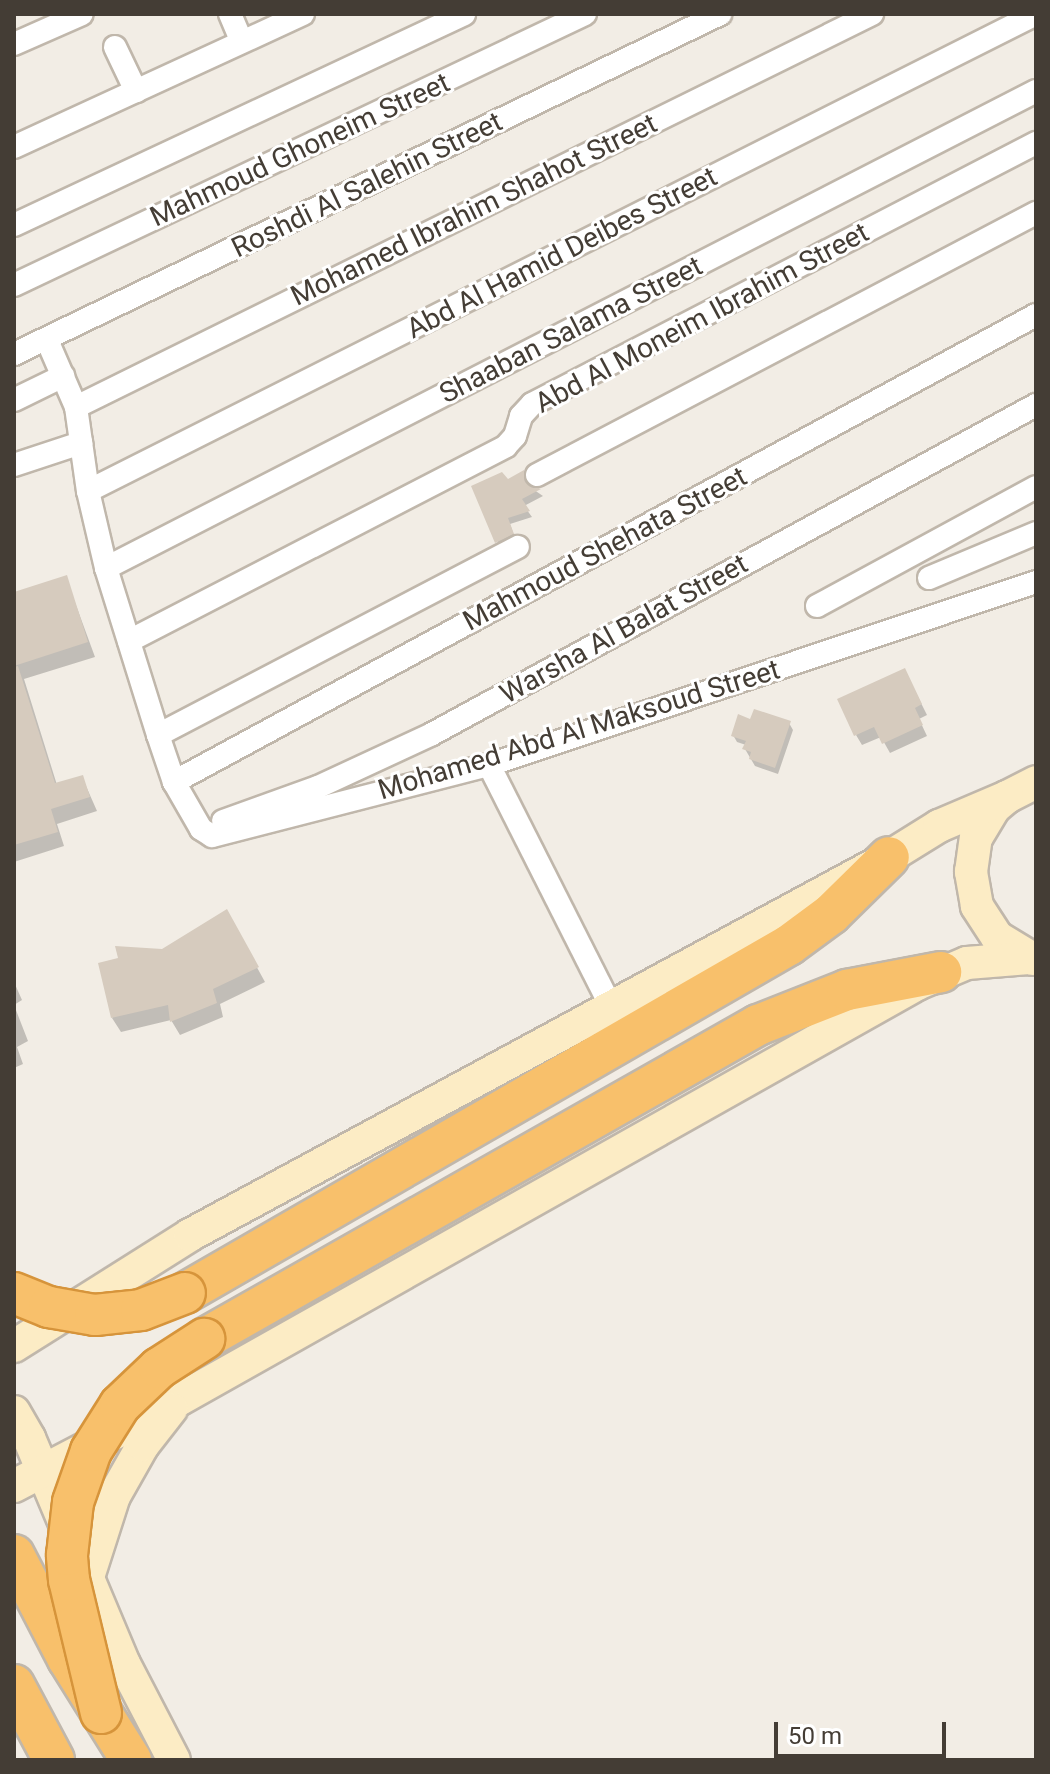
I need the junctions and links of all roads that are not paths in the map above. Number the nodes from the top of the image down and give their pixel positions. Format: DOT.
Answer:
graph roads {
  1 [pos="82,14"];
  2 [pos="230,14"];
  3 [pos="303,14"];
  4 [pos="464,14"];
  5 [pos="585,14"];
  6 [pos="720,14"];
  7 [pos="872,14"];
  8 [pos="1036,14"];
  9 [pos="242,42"];
  10 [pos="14,44"];
  11 [pos="115,47"];
  12 [pos="136,91"];
  13 [pos="1036,91"];
  14 [pos="1036,143"];
  15 [pos="14,147"];
  16 [pos="1036,213"];
  17 [pos="14,225"];
  18 [pos="14,285"];
  19 [pos="1036,315"];
  20 [pos="47,340"];
  21 [pos="14,354"];
  22 [pos="63,376"];
  23 [pos="14,400"];
  24 [pos="1036,405"];
  25 [pos="76,407"];
  26 [pos="81,443"];
  27 [pos="14,465"];
  28 [pos="537,475"];
  29 [pos="1036,487"];
  30 [pos="88,491"];
  31 [pos="1036,533"];
  32 [pos="518,547"];
  33 [pos="106,568"];
  34 [pos="929,578"];
  35 [pos="1036,582"];
  36 [pos="817,606"];
  37 [pos="129,641"];
  38 [pos="158,735"];
  39 [pos="489,765"];
  40 [pos="174,782"];
  41 [pos="1036,782"];
  42 [pos="1007,797"];
  43 [pos="201,829"];
  44 [pos="889,857"];
  45 [pos="1032,959"];
  46 [pos="941,972"];
  47 [pos="611,1007"];
  48 [pos="14,1293"];
  49 [pos="14,1346"];
  50 [pos="180,1399"];
  51 [pos="14,1412"];
  52 [pos="28,1478"];
  53 [pos="14,1555"];
  54 [pos="87,1580"];
  55 [pos="14,1685"];
  56 [pos="101,1713"];
  57 [pos="54,1760"];
  58 [pos="131,1760"];
  59 [pos="174,1760"];
  1 -- 10 [label="street"];
  2 -- 9 [label="street"];
  3 -- 9 [label="street"];
  4 -- 17 [label="street"];
  5 -- 18 [label="street, Mahmoud Ghoneim Street"];
  6 -- 20 [label="street, Roshdi Al Salehin Street"];
  7 -- 25 [label="street, Mohamed Ibrahim Shahot Street"];
  8 -- 30 [label="street, Abd Al Hamid Deibes Street"];
  9 -- 12 [label="street"];
  11 -- 12 [label="street"];
  12 -- 15 [label="street"];
  13 -- 33 [label="street, Shaaban Salama Street"];
  14 -- 37 [label="street, Abd Al Moneim Ibrahim Street"];
  16 -- 28 [label="street"];
  19 -- 40 [label="street, Mahmoud Shehata Street"];
  20 -- 21 [label="street, Roshdi Al Salehin Street"];
  20 -- 22 [label="street"];
  22 -- 23 [label="street"];
  22 -- 25 [label="street"];
  24 -- 43 [label="street, Warsha Al Balat Street"];
  25 -- 26 [label="street"];
  26 -- 27 [label="street"];
  26 -- 30 [label="street"];
  29 -- 36 [label="street"];
  30 -- 33 [label="street"];
  31 -- 34 [label="street"];
  32 -- 38 [label="street"];
  33 -- 37 [label="street"];
  35 -- 39 [label="street, Mohamed Abd Al Maksoud Street"];
  37 -- 38 [label="street"];
  38 -- 40 [label="street"];
  39 -- 43 [label="street, Mohamed Abd Al Maksoud Street"];
  39 -- 47 [label="street"];
  40 -- 43 [label="street"];
  41 -- 42 [label="street"];
  42 -- 44 [label="street"];
  42 -- 45 [label="street"];
  44 -- 47 [label="street"];
  44 -- 48 [label="highway, bridge"];
  45 -- 46 [label="street"];
  46 -- 50 [label="street"];
  46 -- 56 [label="highway, bridge"];
  47 -- 49 [label="street"];
  50 -- 52 [label="street"];
  50 -- 54 [label="street"];
  51 -- 52 [label="street"];
  52 -- 54 [label="street"];
  53 -- 56 [label="highway"];
  54 -- 59 [label="street"];
  55 -- 57 [label="highway"];
  56 -- 58 [label="highway"];
}
